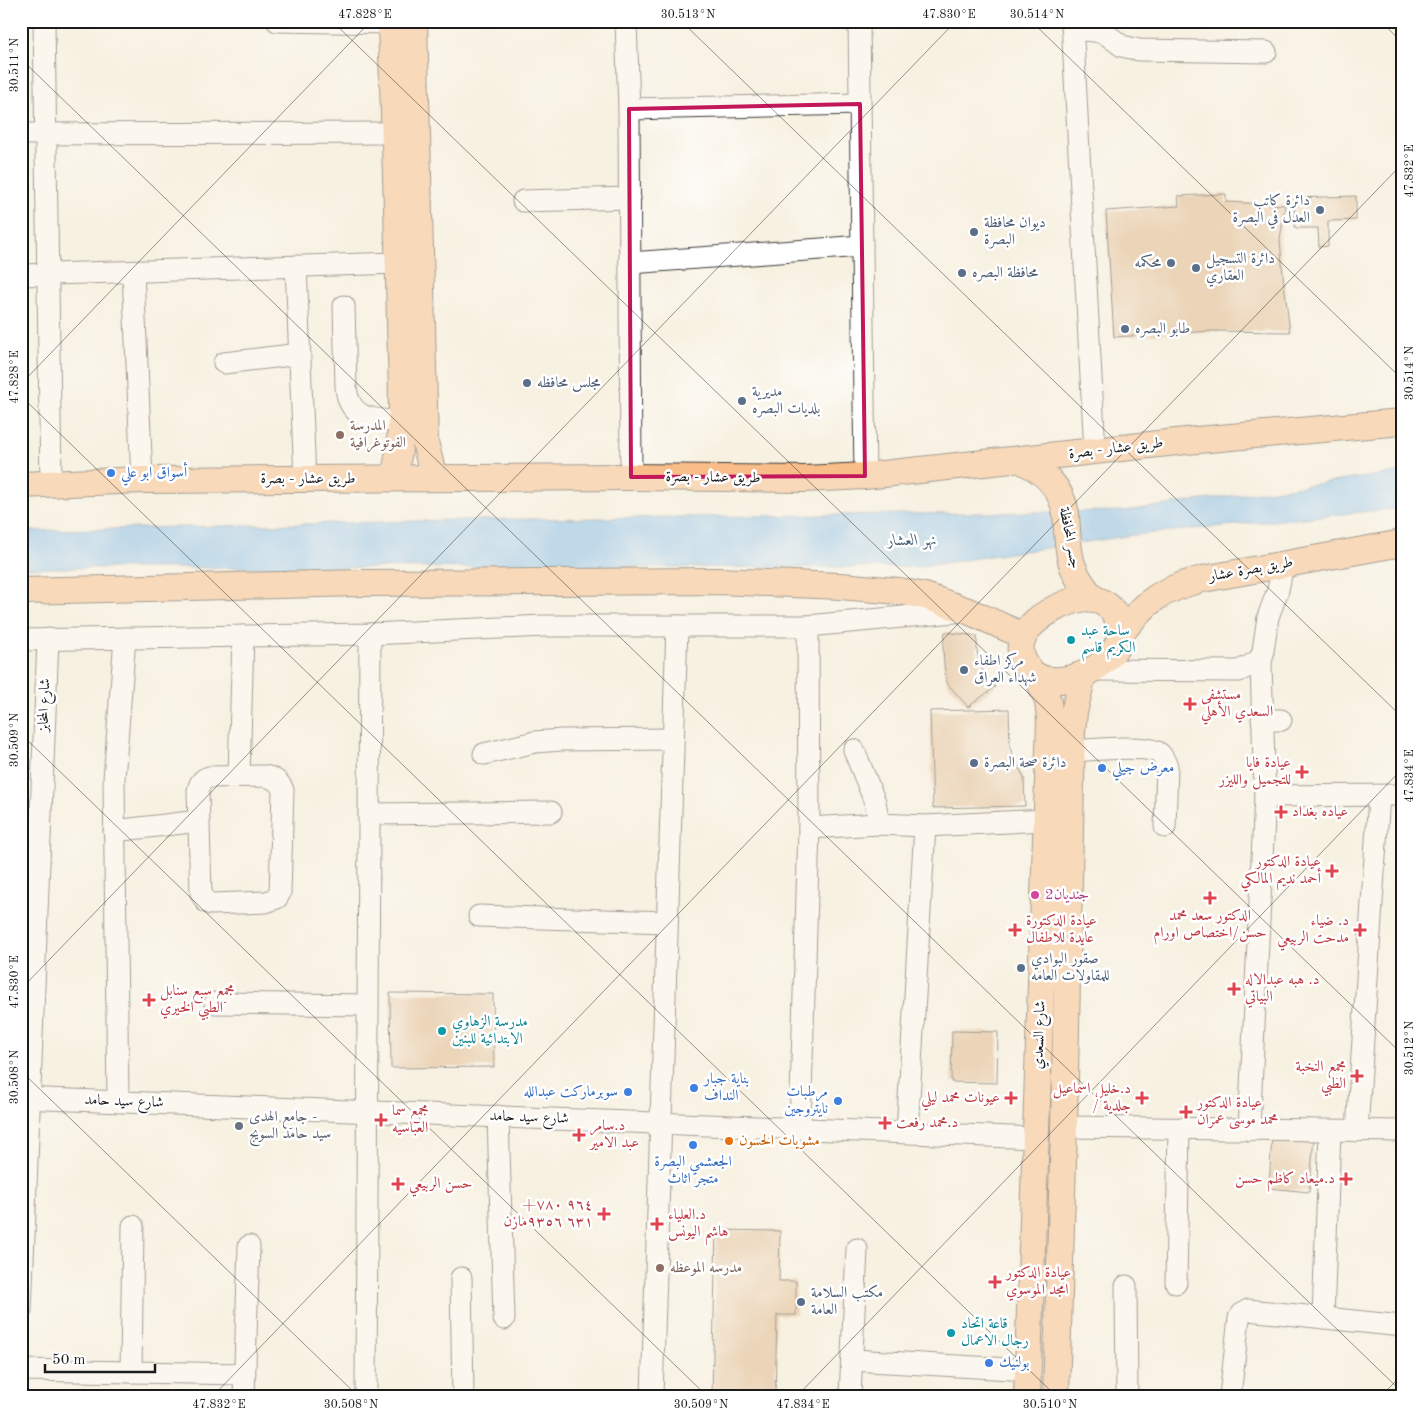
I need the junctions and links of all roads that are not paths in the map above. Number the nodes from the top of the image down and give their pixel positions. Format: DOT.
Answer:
graph roads {
  1 [pos="44,21"];
  2 [pos="277,21"];
  3 [pos="626,21"];
  4 [pos="859,21"];
  5 [pos="398,22"];
  6 [pos="1072,25"];
  7 [pos="1266,52"];
  8 [pos="860,104"];
  9 [pos="629,109"];
  10 [pos="395,132"];
  11 [pos="21,134"];
  12 [pos="46,134"];
  13 [pos="630,198"];
  14 [pos="523,201"];
  15 [pos="862,246"];
  16 [pos="399,263"];
  17 [pos="630,263"];
  18 [pos="296,266"];
  19 [pos="133,272"];
  20 [pos="48,274"];
  21 [pos="21,275"];
  22 [pos="344,306"];
  23 [pos="300,354"];
  24 [pos="224,363"];
  25 [pos="1397,419"];
  26 [pos="401,422"];
  27 [pos="1095,452"];
  28 [pos="1020,460"];
  29 [pos="865,476"];
  30 [pos="631,477"];
  31 [pos="394,478"];
  32 [pos="435,478"];
  33 [pos="305,479"];
  34 [pos="142,480"];
  35 [pos="51,484"];
  36 [pos="22,486"];
  37 [pos="1402,543"];
  38 [pos="1283,565"];
  39 [pos="21,591"];
  40 [pos="1094,599"];
  41 [pos="968,611"];
  42 [pos="677,626"];
  43 [pos="808,626"];
  44 [pos="370,634"];
  45 [pos="1120,635"];
  46 [pos="242,636"];
  47 [pos="1024,636"];
  48 [pos="125,638"];
  49 [pos="48,639"];
  50 [pos="21,640"];
  51 [pos="1263,655"];
  52 [pos="1088,672"];
  53 [pos="1224,672"];
  54 [pos="1037,676"];
  55 [pos="1268,715"];
  56 [pos="672,739"];
  57 [pos="854,750"];
  58 [pos="1072,751"];
  59 [pos="484,754"];
  60 [pos="239,776"];
  61 [pos="1402,795"];
  62 [pos="1264,796"];
  63 [pos="1380,796"];
  64 [pos="551,812"];
  65 [pos="369,814"];
  66 [pos="1048,820"];
  67 [pos="199,821"];
  68 [pos="880,824"];
  69 [pos="925,826"];
  70 [pos="1165,827"];
  71 [pos="809,828"];
  72 [pos="114,830"];
  73 [pos="30,856"];
  74 [pos="479,916"];
  75 [pos="667,922"];
  76 [pos="28,959"];
  77 [pos="215,1003"];
  78 [pos="368,1005"];
  79 [pos="25,1098"];
  80 [pos="118,1101"];
  81 [pos="367,1111"];
  82 [pos="498,1116"];
  83 [pos="660,1123"];
  84 [pos="800,1128"];
  85 [pos="1064,1128"];
  86 [pos="1179,1129"];
  87 [pos="1249,1130"];
  88 [pos="1330,1131"];
  89 [pos="1357,1131"];
  90 [pos="1402,1131"];
  91 [pos="907,1132"];
  92 [pos="1036,1138"];
  93 [pos="132,1226"];
  94 [pos="249,1246"];
  95 [pos="857,1249"];
  96 [pos="461,1278"];
  97 [pos="1176,1283"];
  98 [pos="1126,1286"];
  99 [pos="21,1310"];
  100 [pos="1323,1318"];
  101 [pos="504,1319"];
  102 [pos="1402,1326"];
  103 [pos="852,1360"];
  104 [pos="21,1370"];
  105 [pos="1028,1370"];
  106 [pos="131,1372"];
  107 [pos="244,1374"];
  108 [pos="244,1396"];
  109 [pos="366,1396"];
  110 [pos="463,1396"];
  111 [pos="652,1396"];
  112 [pos="850,1396"];
  113 [pos="1028,1396"];
  114 [pos="1056,1396"];
  115 [pos="1127,1396"];
  116 [pos="1230,1396"];
  1 -- 12 [label="street"];
  2 -- 5 [label="street"];
  3 -- 9 [label="street"];
  4 -- 8 [label="street"];
  5 -- 10 [label="main road"];
  5 -- 32 [label="main road"];
  6 -- 7 [label="street"];
  6 -- 27 [label="street"];
  8 -- 9 [label="street"];
  8 -- 15 [label="street"];
  9 -- 13 [label="street"];
  10 -- 12 [label="street"];
  10 -- 16 [label="main road"];
  11 -- 12 [label="street"];
  12 -- 20 [label="street"];
  13 -- 14 [label="street"];
  13 -- 17 [label="street"];
  15 -- 17 [label="street"];
  15 -- 29 [label="street"];
  16 -- 18 [label="street"];
  16 -- 26 [label="main road"];
  17 -- 30 [label="street"];
  18 -- 19 [label="street"];
  18 -- 23 [label="street"];
  19 -- 20 [label="street"];
  19 -- 34 [label="street"];
  20 -- 21 [label="street"];
  20 -- 35 [label="street"];
  22 -- 26 [label="street"];
  23 -- 24 [label="street"];
  23 -- 33 [label="street"];
  25 -- 27 [label="main road, طريق عشار - بصرة"];
  26 -- 31 [label="main road"];
  27 -- 28 [label="main road, طريق عشار - بصرة"];
  28 -- 29 [label="main road, طريق عشار - بصرة"];
  28 -- 40 [label="main road, جسر المحافظة"];
  29 -- 30 [label="main road, طريق عشار - بصرة"];
  30 -- 32 [label="main road, طريق عشار - بصرة"];
  31 -- 32 [label="main road, طريق عشار - بصرة"];
  31 -- 33 [label="main road, طريق عشار - بصرة"];
  33 -- 34 [label="main road, طريق عشار - بصرة"];
  34 -- 35 [label="main road, طريق عشار - بصرة"];
  35 -- 36 [label="main road, طريق عشار - بصرة"];
  37 -- 38 [label="main road, طريق بصرة عشار"];
  38 -- 45 [label="main road, طريق بصرة عشار"];
  38 -- 51 [label="street"];
  39 -- 41 [label="main road"];
  40 -- 45 [label="main road"];
  40 -- 47 [label="main road"];
  41 -- 43 [label="street"];
  41 -- 47 [label="main road"];
  42 -- 43 [label="street"];
  42 -- 44 [label="street"];
  42 -- 56 [label="street"];
  43 -- 71 [label="street"];
  44 -- 46 [label="street"];
  44 -- 65 [label="street"];
  45 -- 52 [label="main road"];
  46 -- 48 [label="street"];
  46 -- 60 [label="street"];
  47 -- 54 [label="main road"];
  48 -- 49 [label="street"];
  48 -- 72 [label="street"];
  49 -- 50 [label="street"];
  49 -- 73 [label="street, شارع المخابز"];
  51 -- 53 [label="street"];
  51 -- 55 [label="street"];
  52 -- 53 [label="street"];
  52 -- 54 [label="main road"];
  52 -- 58 [label="main road, شارع السعدي"];
  53 -- 55 [label="street"];
  54 -- 66 [label="main road, شارع السعدي"];
  55 -- 62 [label="street"];
  56 -- 59 [label="street"];
  56 -- 75 [label="street"];
  57 -- 68 [label="street"];
  58 -- 70 [label="street"];
  58 -- 85 [label="main road, شارع السعدي"];
  60 -- 67 [label="street"];
  60 -- 67 [label="street"];
  61 -- 63 [label="street"];
  62 -- 63 [label="street"];
  62 -- 87 [label="street"];
  63 -- 89 [label="street"];
  64 -- 65 [label="street"];
  65 -- 78 [label="street"];
  66 -- 69 [label="street"];
  66 -- 92 [label="main road, شارع السعدي"];
  67 -- 72 [label="street"];
  68 -- 69 [label="street"];
  68 -- 71 [label="street"];
  69 -- 91 [label="street"];
  71 -- 84 [label="street"];
  72 -- 80 [label="street"];
  73 -- 76 [label="street, شارع المخابز"];
  74 -- 75 [label="street"];
  75 -- 83 [label="street"];
  76 -- 79 [label="street, شارع المخابز"];
  77 -- 78 [label="street"];
  78 -- 81 [label="street"];
  79 -- 80 [label="street, شارع سيد حامد"];
  79 -- 99 [label="street, شارع المخابز"];
  80 -- 81 [label="street, شارع سيد حامد"];
  81 -- 82 [label="street, شارع سيد حامد"];
  81 -- 109 [label="street"];
  82 -- 83 [label="street, شارع سيد حامد"];
  82 -- 101 [label="street"];
  83 -- 84 [label="street, شارع سيد حامد"];
  83 -- 111 [label="street"];
  84 -- 91 [label="street, شارع سيد حامد"];
  85 -- 86 [label="street"];
  85 -- 114 [label="main road, شارع السعدي"];
  86 -- 87 [label="street"];
  86 -- 97 [label="street"];
  87 -- 88 [label="street"];
  88 -- 89 [label="street"];
  88 -- 100 [label="street"];
  89 -- 90 [label="street"];
  91 -- 92 [label="street, شارع سيد حامد"];
  92 -- 105 [label="main road, شارع السعدي"];
  93 -- 106 [label="street"];
  94 -- 107 [label="street"];
  95 -- 103 [label="street"];
  96 -- 110 [label="street"];
  98 -- 115 [label="street"];
  100 -- 102 [label="street"];
  100 -- 116 [label="street"];
  103 -- 105 [label="street"];
  103 -- 112 [label="street"];
  104 -- 106 [label="street"];
  105 -- 113 [label="main road, شارع السعدي"];
  106 -- 107 [label="street"];
  107 -- 108 [label="street"];
}
